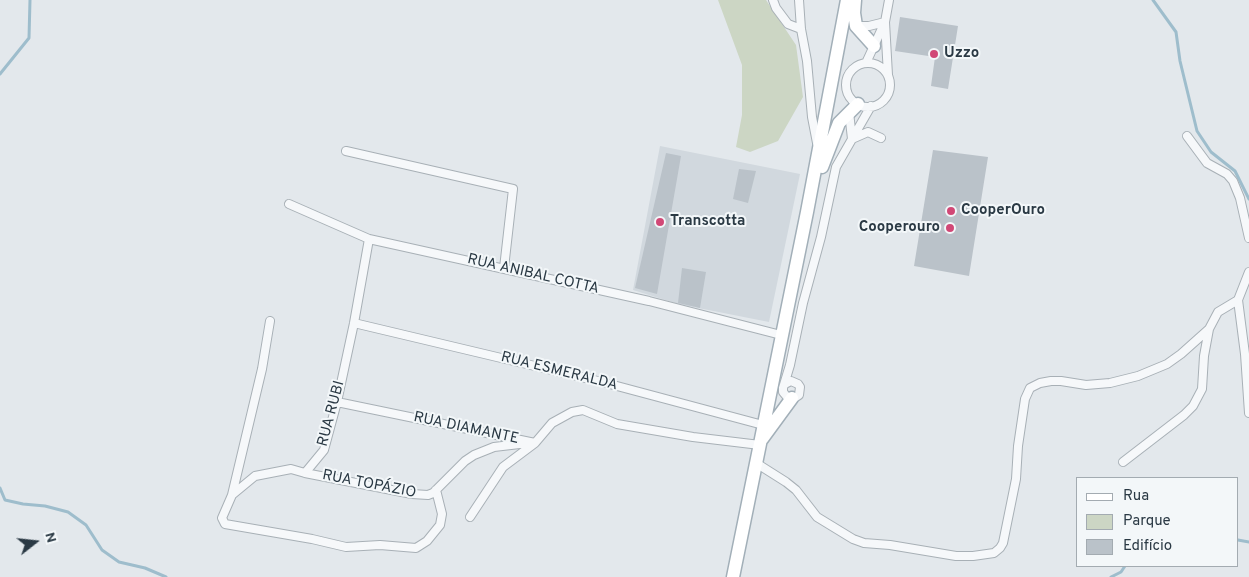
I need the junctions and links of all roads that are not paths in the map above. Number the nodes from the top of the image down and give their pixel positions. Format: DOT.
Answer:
graph roads {
  1 [pos="773,0"];
  2 [pos="799,0"];
  3 [pos="847,0"];
  4 [pos="855,0"];
  5 [pos="889,0"];
  6 [pos="885,22"];
  7 [pos="856,26"];
  8 [pos="801,29"];
  9 [pos="874,46"];
  10 [pos="866,63"];
  11 [pos="888,76"];
  12 [pos="832,80"];
  13 [pos="871,106"];
  14 [pos="853,108"];
  15 [pos="834,134"];
  16 [pos="1187,136"];
  17 [pos="881,138"];
  18 [pos="852,139"];
  19 [pos="346,151"];
  20 [pos="818,153"];
  21 [pos="289,204"];
  22 [pos="807,212"];
  23 [pos="1249,238"];
  24 [pos="369,239"];
  25 [pos="504,268"];
  26 [pos="1249,272"];
  27 [pos="1238,300"];
  28 [pos="270,321"];
  29 [pos="354,323"];
  30 [pos="1209,328"];
  31 [pos="781,335"];
  32 [pos="790,364"];
  33 [pos="795,382"];
  34 [pos="785,384"];
  35 [pos="792,398"];
  36 [pos="337,402"];
  37 [pos="1249,413"];
  38 [pos="763,425"];
  39 [pos="535,443"];
  40 [pos="760,443"];
  41 [pos="1123,462"];
  42 [pos="756,463"];
  43 [pos="306,473"];
  44 [pos="436,490"];
  45 [pos="232,495"];
  46 [pos="470,517"];
  47 [pos="733,577"];
  1 -- 8 [label="street"];
  2 -- 8 [label="street"];
  3 -- 12 [label="main road"];
  4 -- 7 [label="main road"];
  5 -- 6 [label="street"];
  6 -- 7 [label="street"];
  6 -- 9 [label="street"];
  6 -- 11 [label="street"];
  7 -- 9 [label="main road"];
  8 -- 20 [label="street"];
  9 -- 10 [label="street"];
  10 -- 11 [label="street"];
  10 -- 14 [label="street"];
  11 -- 13 [label="street"];
  12 -- 15 [label="main road"];
  12 -- 20 [label="main road"];
  13 -- 14 [label="street"];
  13 -- 18 [label="street"];
  14 -- 15 [label="main road"];
  14 -- 18 [label="street"];
  15 -- 22 [label="main road"];
  16 -- 23 [label="street"];
  17 -- 18 [label="street"];
  18 -- 32 [label="street"];
  19 -- 25 [label="street"];
  20 -- 22 [label="main road"];
  21 -- 24 [label="street, RUA ANIBAL COTTA"];
  22 -- 31 [label="main road"];
  24 -- 25 [label="street, RUA ANIBAL COTTA"];
  24 -- 29 [label="street, RUA RUBI"];
  25 -- 31 [label="street, RUA ANIBAL COTTA"];
  26 -- 27 [label="street"];
  27 -- 30 [label="street"];
  27 -- 37 [label="street"];
  28 -- 45 [label="street"];
  29 -- 36 [label="street, RUA RUBI"];
  29 -- 38 [label="street, RUA ESMERALDA"];
  30 -- 41 [label="street"];
  30 -- 42 [label="street"];
  31 -- 38 [label="main road"];
  32 -- 33 [label="street"];
  32 -- 34 [label="street"];
  33 -- 34 [label="street"];
  33 -- 35 [label="street"];
  34 -- 35 [label="street"];
  35 -- 40 [label="main road"];
  36 -- 39 [label="street, RUA DIAMANTE"];
  36 -- 43 [label="street, RUA RUBI"];
  38 -- 40 [label="main road"];
  39 -- 40 [label="street, RUA DIAMANTE"];
  39 -- 44 [label="street, RUA TOPÁZIO"];
  39 -- 46 [label="street"];
  40 -- 42 [label="main road"];
  42 -- 47 [label="main road"];
  43 -- 44 [label="street, RUA TOPÁZIO"];
  43 -- 45 [label="street"];
  44 -- 45 [label="street"];
}
